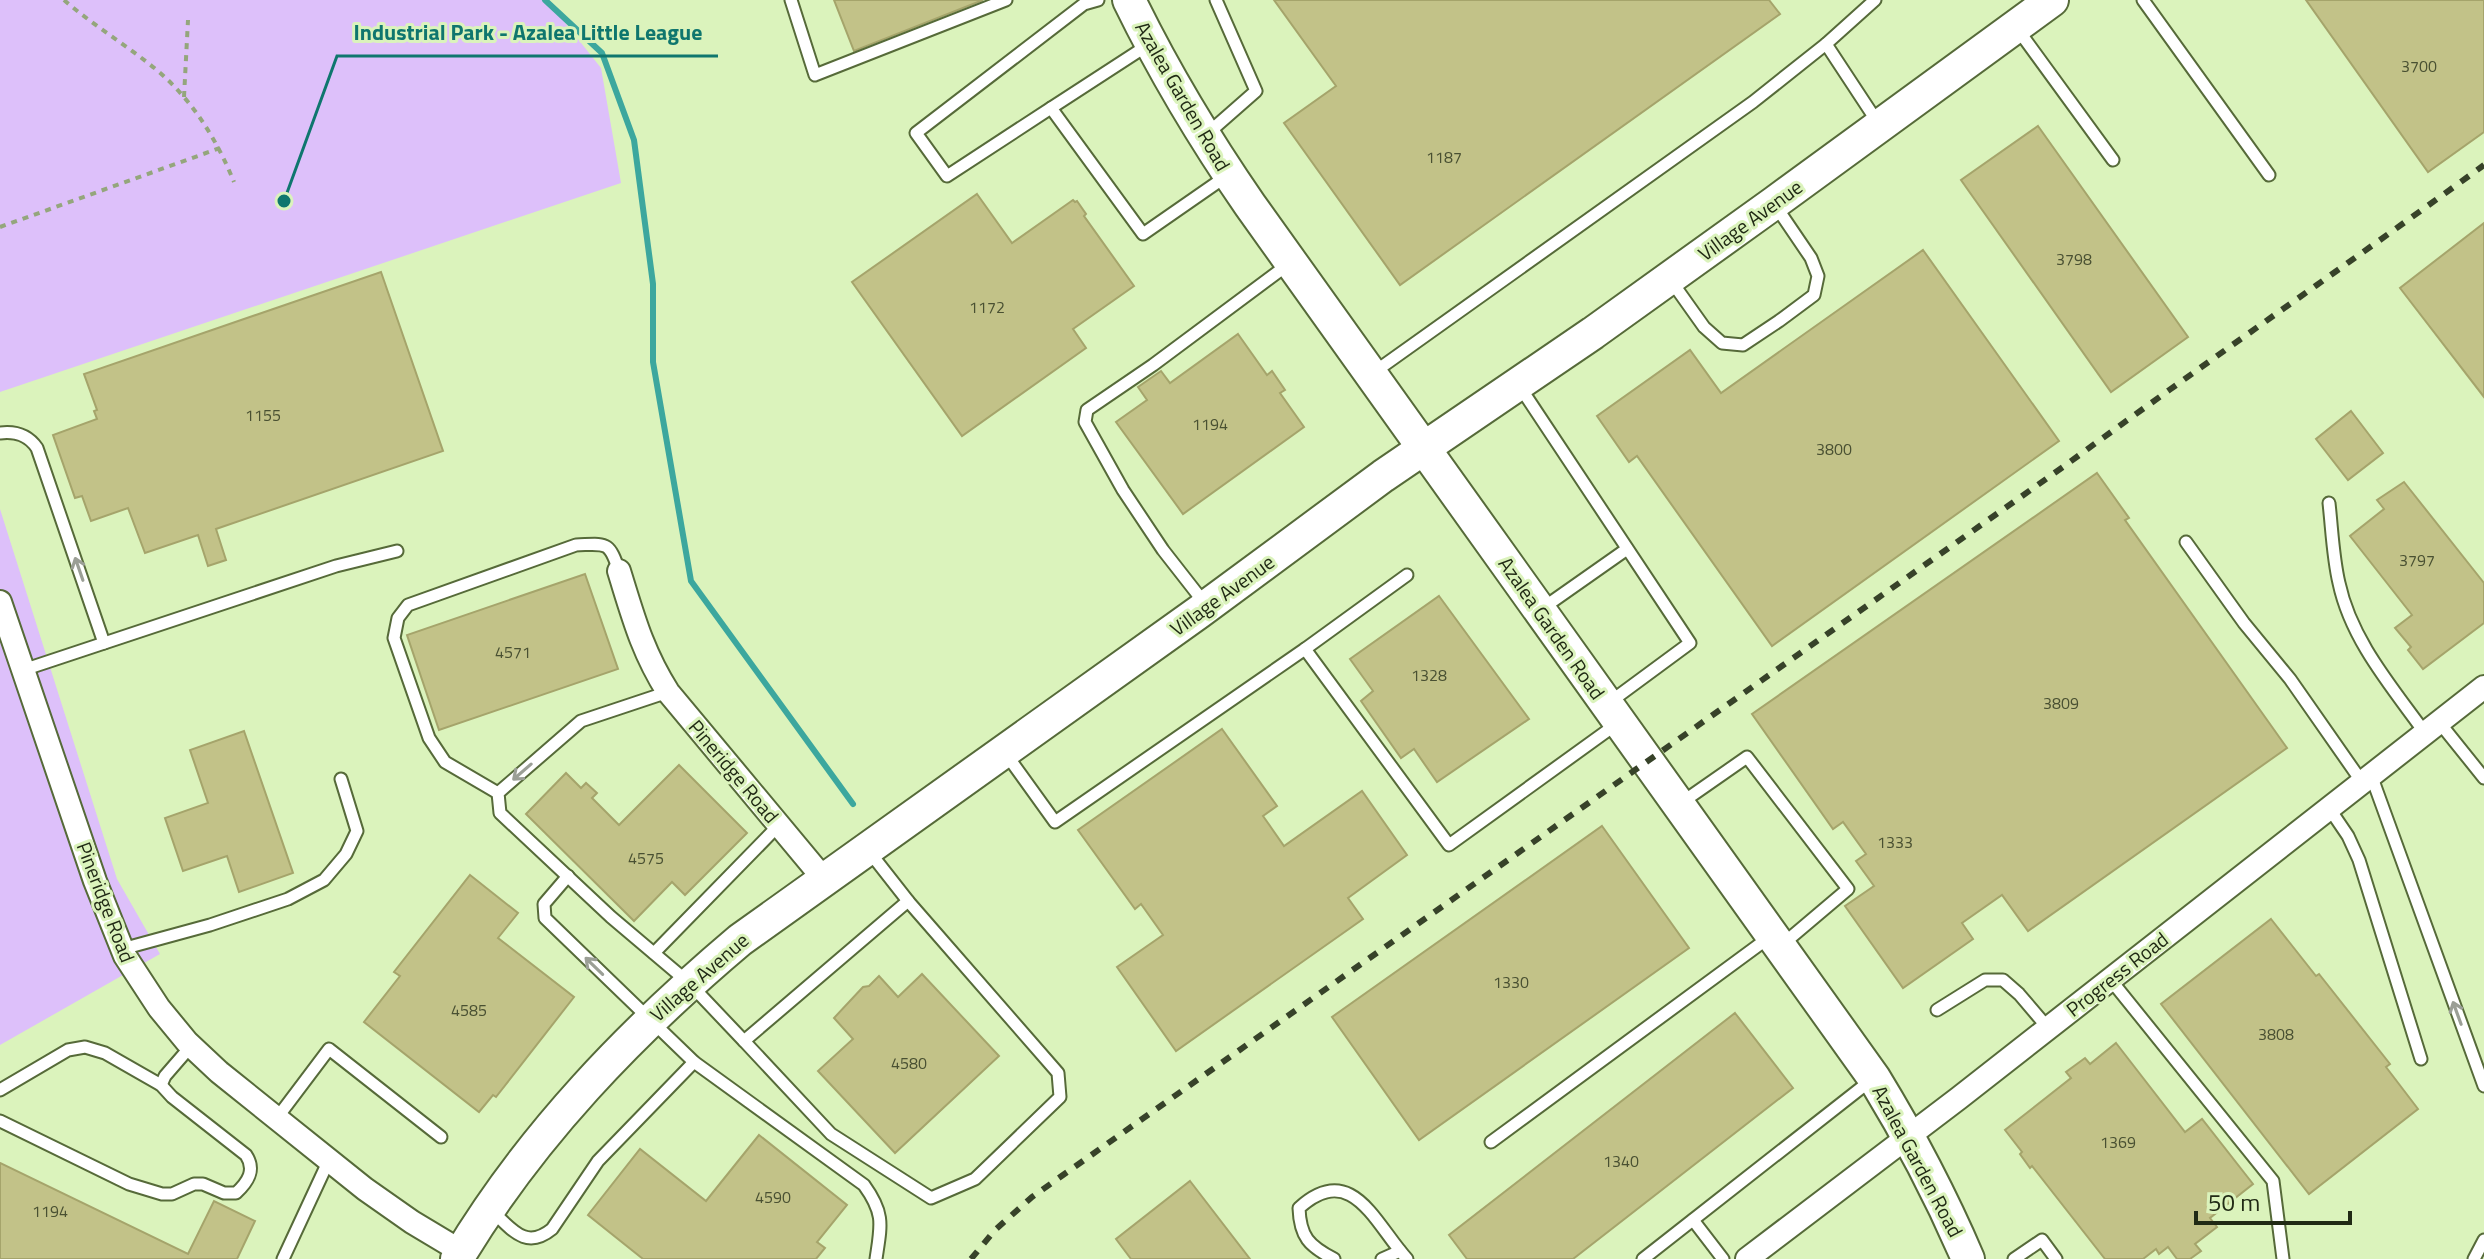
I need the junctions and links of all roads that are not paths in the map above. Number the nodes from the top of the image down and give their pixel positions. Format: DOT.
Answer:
graph roads {
  1 [pos="791,0"];
  2 [pos="1006,0"];
  3 [pos="1098,0"];
  4 [pos="1129,0"];
  5 [pos="1216,0"];
  6 [pos="1875,0"];
  7 [pos="2143,0"];
  8 [pos="2047,1"];
  9 [pos="2016,27"];
  10 [pos="1150,43"];
  11 [pos="1826,44"];
  12 [pos="1051,108"];
  13 [pos="1880,127"];
  14 [pos="1204,137"];
  15 [pos="2113,160"];
  16 [pos="1229,175"];
  17 [pos="2269,175"];
  18 [pos="1774,203"];
  19 [pos="1290,262"];
  20 [pos="1669,278"];
  21 [pos="1371,374"];
  22 [pos="1517,384"];
  23 [pos="0,433"];
  24 [pos="1424,448"];
  25 [pos="2329,503"];
  26 [pos="2186,542"];
  27 [pos="1627,549"];
  28 [pos="397,551"];
  29 [pos="619,571"];
  30 [pos="1407,575"];
  31 [pos="0,602"];
  32 [pos="1207,606"];
  33 [pos="1539,611"];
  34 [pos="104,643"];
  35 [pos="1305,649"];
  36 [pos="23,670"];
  37 [pos="2484,687"];
  38 [pos="668,692"];
  39 [pos="1612,713"];
  40 [pos="2432,728"];
  41 [pos="1003,750"];
  42 [pos="2366,778"];
  43 [pos="2484,778"];
  44 [pos="341,779"];
  45 [pos="498,793"];
  46 [pos="1678,805"];
  47 [pos="2329,808"];
  48 [pos="779,825"];
  49 [pos="867,847"];
  50 [pos="568,876"];
  51 [pos="823,878"];
  52 [pos="908,901"];
  53 [pos="1776,941"];
  54 [pos="122,949"];
  55 [pos="654,953"];
  56 [pos="2110,979"];
  57 [pos="689,983"];
  58 [pos="1937,1010"];
  59 [pos="650,1021"];
  60 [pos="2048,1028"];
  61 [pos="744,1041"];
  62 [pos="191,1046"];
  63 [pos="2421,1059"];
  64 [pos="694,1062"];
  65 [pos="1874,1078"];
  66 [pos="161,1085"];
  67 [pos="2484,1086"];
  68 [pos="0,1090"];
  69 [pos="277,1118"];
  70 [pos="0,1121"];
  71 [pos="1909,1136"];
  72 [pos="441,1137"];
  73 [pos="1491,1142"];
  74 [pos="329,1159"];
  75 [pos="490,1209"];
  76 [pos="1693,1220"];
  77 [pos="2484,1240"];
  78 [pos="1404,1255"];
  79 [pos="460,1256"];
  80 [pos="283,1259"];
  81 [pos="876,1259"];
  82 [pos="1334,1259"];
  83 [pos="1382,1259"];
  84 [pos="1643,1259"];
  85 [pos="1723,1259"];
  86 [pos="1747,1259"];
  87 [pos="1968,1259"];
  88 [pos="2014,1259"];
  89 [pos="2056,1259"];
  90 [pos="2283,1259"];
  91 [pos="2474,1259"];
  1 -- 2 [label="lane"];
  3 -- 12 [label="lane"];
  4 -- 10 [label="street, Azalea Garden Road"];
  5 -- 14 [label="lane"];
  6 -- 11 [label="lane"];
  7 -- 17 [label="lane"];
  8 -- 9 [label="street, Village Avenue"];
  9 -- 13 [label="street, Village Avenue"];
  9 -- 15 [label="lane"];
  10 -- 12 [label="lane"];
  10 -- 14 [label="street, Azalea Garden Road"];
  11 -- 13 [label="lane"];
  11 -- 21 [label="lane"];
  12 -- 16 [label="lane"];
  13 -- 18 [label="street, Village Avenue"];
  14 -- 16 [label="street, Azalea Garden Road"];
  16 -- 19 [label="street, Azalea Garden Road"];
  18 -- 20 [label="street, Village Avenue"];
  18 -- 20 [label="lane"];
  19 -- 21 [label="street, Azalea Garden Road"];
  19 -- 32 [label="lane"];
  20 -- 22 [label="street, Village Avenue"];
  21 -- 24 [label="street, Azalea Garden Road"];
  22 -- 24 [label="street, Village Avenue"];
  22 -- 27 [label="lane"];
  34 -- 23 [label="lane, one-way"];
  24 -- 32 [label="street, Village Avenue"];
  24 -- 33 [label="street, Azalea Garden Road"];
  25 -- 40 [label="lane"];
  26 -- 42 [label="lane"];
  27 -- 33 [label="lane"];
  27 -- 39 [label="lane"];
  28 -- 34 [label="lane"];
  29 -- 38 [label="street, Pineridge Road"];
  29 -- 45 [label="lane"];
  30 -- 35 [label="lane"];
  31 -- 36 [label="street, Pineridge Road"];
  32 -- 41 [label="street, Village Avenue"];
  33 -- 39 [label="street, Azalea Garden Road"];
  34 -- 36 [label="lane"];
  35 -- 39 [label="lane"];
  35 -- 41 [label="lane"];
  36 -- 54 [label="street, Pineridge Road"];
  37 -- 40 [label="street, Progress Road"];
  38 -- 45 [label="lane, one-way"];
  38 -- 48 [label="street, Pineridge Road"];
  39 -- 46 [label="street, Azalea Garden Road"];
  40 -- 42 [label="street, Progress Road"];
  40 -- 43 [label="lane"];
  41 -- 49 [label="street, Village Avenue"];
  42 -- 47 [label="street, Progress Road"];
  67 -- 42 [label="lane, one-way"];
  44 -- 54 [label="lane"];
  45 -- 50 [label="lane"];
  46 -- 53 [label="street, Azalea Garden Road"];
  46 -- 53 [label="lane"];
  47 -- 56 [label="street, Progress Road"];
  47 -- 63 [label="lane"];
  48 -- 51 [label="street, Pineridge Road"];
  48 -- 55 [label="lane"];
  49 -- 51 [label="street, Village Avenue"];
  49 -- 52 [label="lane"];
  50 -- 55 [label="lane"];
  59 -- 50 [label="lane, one-way"];
  51 -- 57 [label="street, Village Avenue"];
  52 -- 61 [label="lane"];
  52 -- 61 [label="lane"];
  53 -- 65 [label="street, Azalea Garden Road"];
  53 -- 73 [label="lane"];
  54 -- 62 [label="street, Pineridge Road"];
  55 -- 57 [label="lane"];
  56 -- 60 [label="street, Progress Road"];
  56 -- 90 [label="lane"];
  57 -- 59 [label="street, Village Avenue"];
  57 -- 61 [label="lane"];
  58 -- 60 [label="lane"];
  59 -- 64 [label="lane"];
  59 -- 75 [label="street, Village Avenue"];
  60 -- 71 [label="street, Progress Road"];
  62 -- 66 [label="lane"];
  62 -- 69 [label="street, Pineridge Road"];
  64 -- 75 [label="lane"];
  64 -- 81 [label="lane"];
  65 -- 71 [label="street, Azalea Garden Road"];
  65 -- 76 [label="lane"];
  66 -- 68 [label="lane"];
  66 -- 70 [label="lane"];
  69 -- 72 [label="lane"];
  69 -- 74 [label="street, Pineridge Road"];
  71 -- 86 [label="street, Progress Road"];
  71 -- 87 [label="street, Azalea Garden Road"];
  74 -- 79 [label="street, Pineridge Road"];
  74 -- 80 [label="lane"];
  75 -- 79 [label="street, Village Avenue"];
  76 -- 84 [label="lane"];
  76 -- 85 [label="lane"];
  77 -- 91 [label="lane"];
  78 -- 82 [label="lane"];
  78 -- 83 [label="lane"];
  88 -- 89 [label="lane"];
}
